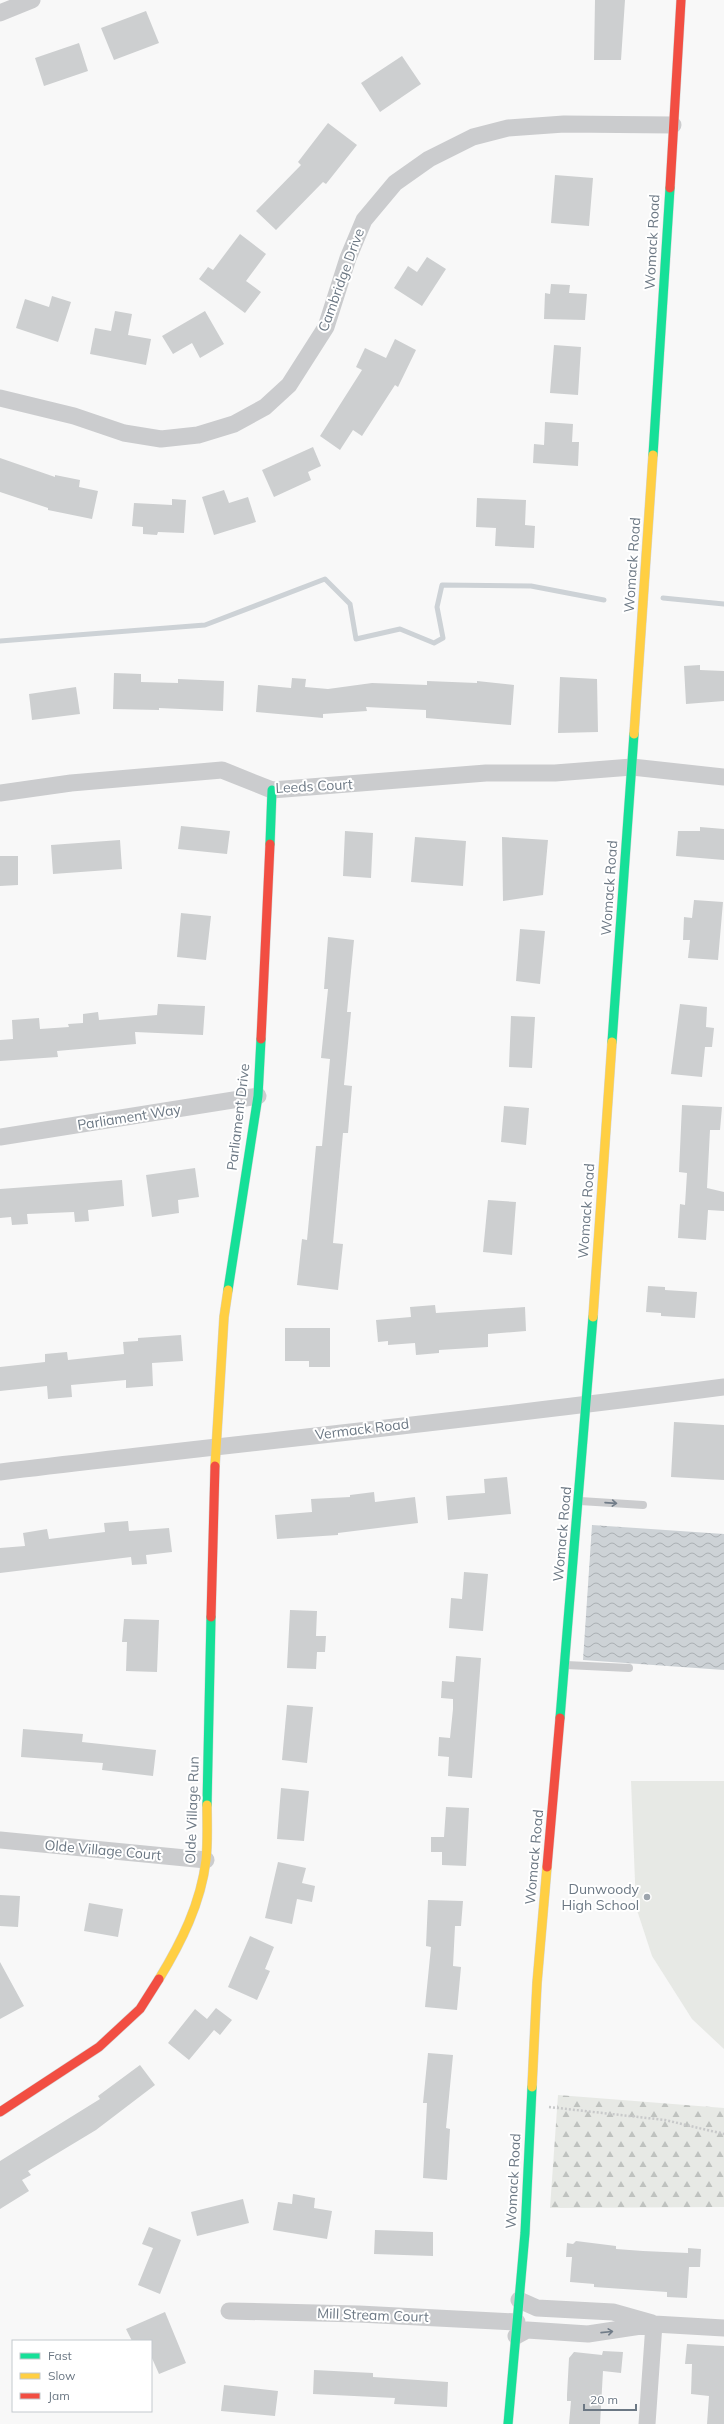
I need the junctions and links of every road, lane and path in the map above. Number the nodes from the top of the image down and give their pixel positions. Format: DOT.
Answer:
graph roads {
  1 [pos="32,0"];
  2 [pos="681,0"];
  3 [pos="0,13"];
  4 [pos="673,125"];
  5 [pos="0,398"];
  6 [pos="632,767"];
  7 [pos="724,777"];
  8 [pos="272,790"];
  9 [pos="0,794"];
  10 [pos="258,1096"];
  11 [pos="0,1137"];
  12 [pos="724,1387"];
  13 [pos="587,1406"];
  14 [pos="215,1446"];
  15 [pos="0,1472"];
  16 [pos="579,1501"];
  17 [pos="643,1505"];
  18 [pos="565,1665"];
  19 [pos="629,1668"];
  20 [pos="0,1840"];
  21 [pos="206,1860"];
  22 [pos="531,2105"];
  23 [pos="0,2112"];
  24 [pos="724,2134"];
  25 [pos="519,2300"];
  26 [pos="553,2308"];
  27 [pos="229,2311"];
  28 [pos="654,2324"];
  29 [pos="724,2328"];
  30 [pos="517,2329"];
  31 [pos="552,2330"];
  32 [pos="508,2424"];
  33 [pos="647,2424"];
  1 -- 3 [label="street"];
  2 -- 4 [label="street, Womack Road"];
  4 -- 5 [label="street, Cambridge Drive"];
  4 -- 6 [label="street, Womack Road"];
  6 -- 7 [label="street, Leeds Court"];
  6 -- 8 [label="street, Leeds Court"];
  6 -- 13 [label="street, Womack Road"];
  8 -- 9 [label="street, Leeds Court"];
  8 -- 10 [label="street, Parliament Drive"];
  10 -- 11 [label="street, Parliament Way"];
  10 -- 14 [label="street, Parliament Drive"];
  12 -- 13 [label="street, Vermack Road"];
  13 -- 14 [label="street, Vermack Road"];
  13 -- 16 [label="street, Womack Road"];
  14 -- 15 [label="street, Vermack Road"];
  14 -- 21 [label="street, Olde Village Run"];
  16 -- 17 [label="lane, one-way"];
  16 -- 18 [label="street, Womack Road"];
  18 -- 19 [label="lane"];
  18 -- 22 [label="street, Womack Road"];
  20 -- 21 [label="street, Olde Village Court"];
  21 -- 23 [label="street, Olde Village Run"];
  22 -- 24 [label="path"];
  22 -- 25 [label="street, Womack Road"];
  25 -- 26 [label="street"];
  25 -- 30 [label="street, Womack Road"];
  26 -- 28 [label="street"];
  26 -- 31 [label="street"];
  27 -- 30 [label="street, Mill Stream Court"];
  28 -- 29 [label="street"];
  31 -- 28 [label="street, one-way"];
  28 -- 33 [label="street"];
  30 -- 31 [label="street"];
  30 -- 32 [label="street, Womack Road"];
}
